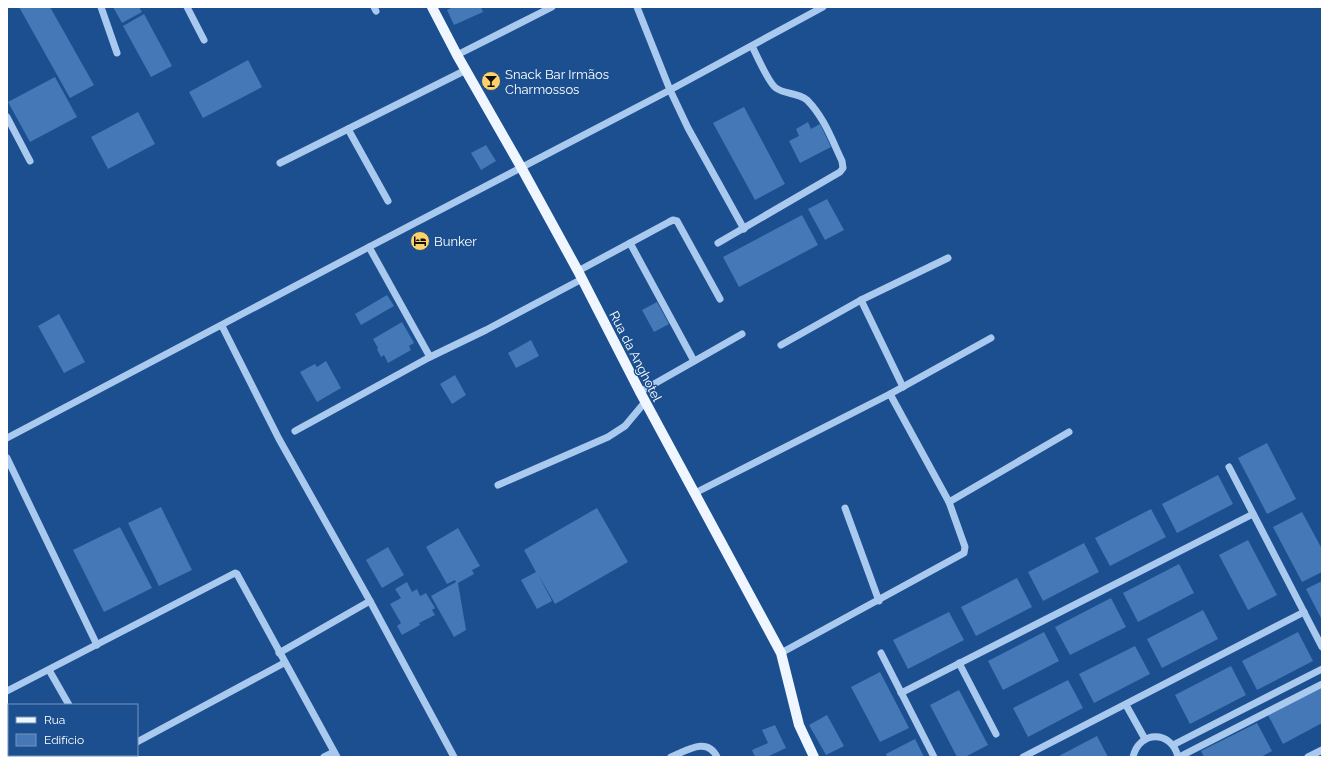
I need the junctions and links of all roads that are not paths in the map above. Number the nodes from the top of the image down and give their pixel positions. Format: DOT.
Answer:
graph roads {
  1 [pos="101,7"];
  2 [pos="187,7"];
  3 [pos="432,7"];
  4 [pos="552,7"];
  5 [pos="637,7"];
  6 [pos="823,7"];
  7 [pos="204,40"];
  8 [pos="752,46"];
  9 [pos="117,53"];
  10 [pos="457,55"];
  11 [pos="466,70"];
  12 [pos="670,90"];
  13 [pos="7,117"];
  14 [pos="348,129"];
  15 [pos="30,161"];
  16 [pos="280,163"];
  17 [pos="521,167"];
  18 [pos="388,201"];
  19 [pos="744,229"];
  20 [pos="630,243"];
  21 [pos="718,243"];
  22 [pos="369,247"];
  23 [pos="948,258"];
  24 [pos="580,275"];
  25 [pos="720,299"];
  26 [pos="861,300"];
  27 [pos="222,326"];
  28 [pos="742,334"];
  29 [pos="991,338"];
  30 [pos="781,345"];
  31 [pos="430,357"];
  32 [pos="694,361"];
  33 [pos="903,387"];
  34 [pos="640,392"];
  35 [pos="890,394"];
  36 [pos="645,402"];
  37 [pos="295,431"];
  38 [pos="1069,432"];
  39 [pos="7,438"];
  40 [pos="7,458"];
  41 [pos="1229,467"];
  42 [pos="498,485"];
  43 [pos="695,493"];
  44 [pos="949,502"];
  45 [pos="845,508"];
  46 [pos="1253,514"];
  47 [pos="370,600"];
  48 [pos="879,600"];
  49 [pos="1304,612"];
  50 [pos="97,645"];
  51 [pos="1322,647"];
  52 [pos="279,653"];
  53 [pos="781,653"];
  54 [pos="881,653"];
  55 [pos="284,663"];
  56 [pos="959,663"];
  57 [pos="1322,669"];
  58 [pos="49,670"];
  59 [pos="1322,684"];
  60 [pos="7,691"];
  61 [pos="901,693"];
  62 [pos="68,704"];
  63 [pos="1126,705"];
  64 [pos="799,725"];
  65 [pos="996,734"];
  66 [pos="1145,739"];
  67 [pos="138,741"];
  68 [pos="1173,745"];
  69 [pos="1322,750"];
  70 [pos="335,754"];
  71 [pos="324,757"];
  72 [pos="454,757"];
  73 [pos="671,757"];
  74 [pos="717,757"];
  75 [pos="814,757"];
  76 [pos="821,757"];
  77 [pos="934,757"];
  78 [pos="1023,757"];
  79 [pos="1133,757"];
  80 [pos="1179,757"];
  81 [pos="1308,757"];
  1 -- 9 [label="street"];
  2 -- 7 [label="street"];
  3 -- 10 [label="main road, Rua da Anghotel"];
  4 -- 10 [label="street"];
  5 -- 12 [label="street"];
  6 -- 8 [label="street"];
  8 -- 12 [label="street"];
  8 -- 19 [label="street"];
  10 -- 11 [label="main road, Rua da Anghotel"];
  11 -- 14 [label="street"];
  11 -- 17 [label="main road, Rua da Anghotel"];
  12 -- 17 [label="street"];
  12 -- 19 [label="street"];
  13 -- 15 [label="street"];
  14 -- 16 [label="street"];
  14 -- 18 [label="street"];
  17 -- 22 [label="street"];
  17 -- 24 [label="main road, Rua da Anghotel"];
  19 -- 21 [label="street"];
  20 -- 24 [label="street"];
  20 -- 25 [label="street"];
  20 -- 32 [label="street"];
  22 -- 27 [label="street"];
  22 -- 31 [label="street"];
  23 -- 26 [label="street"];
  24 -- 31 [label="street"];
  24 -- 34 [label="main road, Rua da Anghotel"];
  26 -- 30 [label="street"];
  26 -- 33 [label="street"];
  27 -- 39 [label="street"];
  27 -- 47 [label="street"];
  28 -- 32 [label="street"];
  29 -- 33 [label="street"];
  31 -- 37 [label="street"];
  32 -- 34 [label="street"];
  33 -- 35 [label="street"];
  34 -- 36 [label="main road, Rua da Anghotel"];
  35 -- 43 [label="street"];
  35 -- 44 [label="street"];
  36 -- 42 [label="street"];
  36 -- 43 [label="main road, Rua da Anghotel"];
  38 -- 44 [label="street"];
  40 -- 50 [label="street"];
  41 -- 46 [label="street"];
  43 -- 53 [label="main road, Rua da Anghotel"];
  44 -- 48 [label="street"];
  45 -- 48 [label="street"];
  46 -- 49 [label="street"];
  46 -- 56 [label="street"];
  47 -- 52 [label="street"];
  47 -- 72 [label="street"];
  48 -- 53 [label="street"];
  49 -- 51 [label="street"];
  49 -- 63 [label="street"];
  50 -- 52 [label="street"];
  50 -- 58 [label="street"];
  52 -- 55 [label="street"];
  53 -- 64 [label="main road, Rua da Anghotel"];
  54 -- 61 [label="street"];
  55 -- 67 [label="street"];
  55 -- 70 [label="street"];
  56 -- 61 [label="street"];
  56 -- 65 [label="street"];
  57 -- 68 [label="street"];
  58 -- 60 [label="street"];
  58 -- 62 [label="street"];
  59 -- 80 [label="street"];
  61 -- 77 [label="street"];
  63 -- 66 [label="street"];
  63 -- 78 [label="street"];
  64 -- 75 [label="main road, Rua da Anghotel"];
  64 -- 76 [label="main road, Rua da Anghotel"];
  66 -- 68 [label="street"];
  66 -- 79 [label="street"];
  68 -- 80 [label="street"];
  69 -- 81 [label="street"];
  70 -- 71 [label="street"];
  73 -- 74 [label="street"];
}
